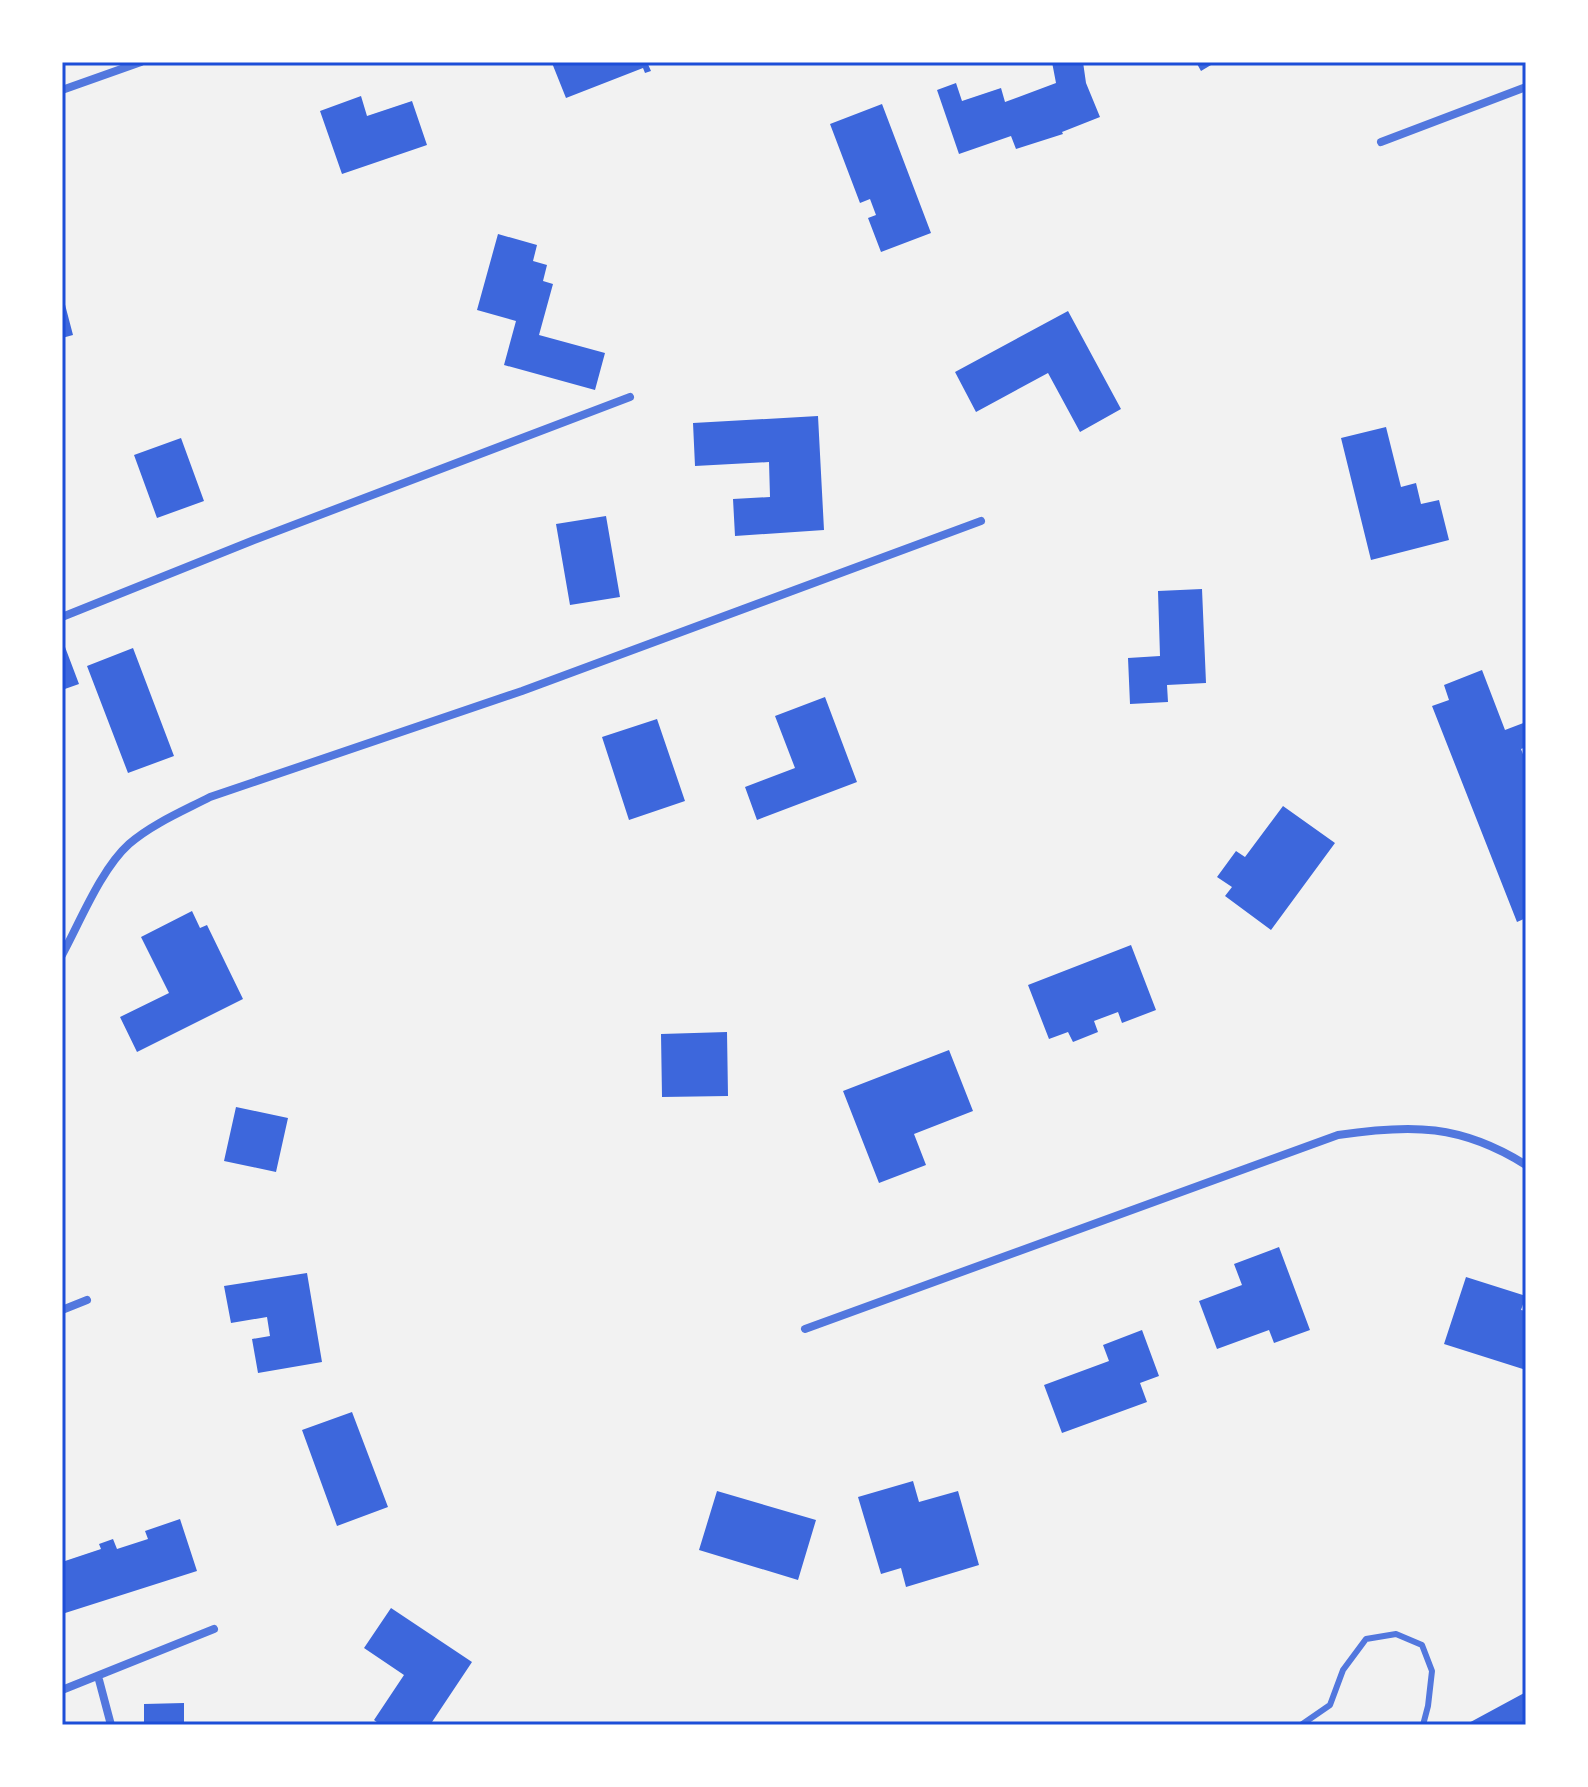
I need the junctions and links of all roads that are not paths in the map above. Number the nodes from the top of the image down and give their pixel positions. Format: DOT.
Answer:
graph roads {
  1 [pos="141,62"];
  2 [pos="1526,87"];
  3 [pos="62,90"];
  4 [pos="1381,142"];
  5 [pos="630,397"];
  6 [pos="981,521"];
  7 [pos="62,617"];
  8 [pos="62,955"];
  9 [pos="1526,1165"];
  10 [pos="87,1300"];
  11 [pos="62,1310"];
  12 [pos="805,1329"];
  13 [pos="214,1629"];
  14 [pos="98,1676"];
  15 [pos="62,1690"];
  16 [pos="111,1725"];
  17 [pos="1301,1725"];
  18 [pos="1423,1725"];
  1 -- 3 [label="street"];
  2 -- 4 [label="street"];
  5 -- 7 [label="street"];
  6 -- 8 [label="street"];
  9 -- 12 [label="street"];
  10 -- 11 [label="street"];
  13 -- 14 [label="street"];
  14 -- 15 [label="street"];
  14 -- 16 [label="street"];
  17 -- 18 [label="lane"];
}
